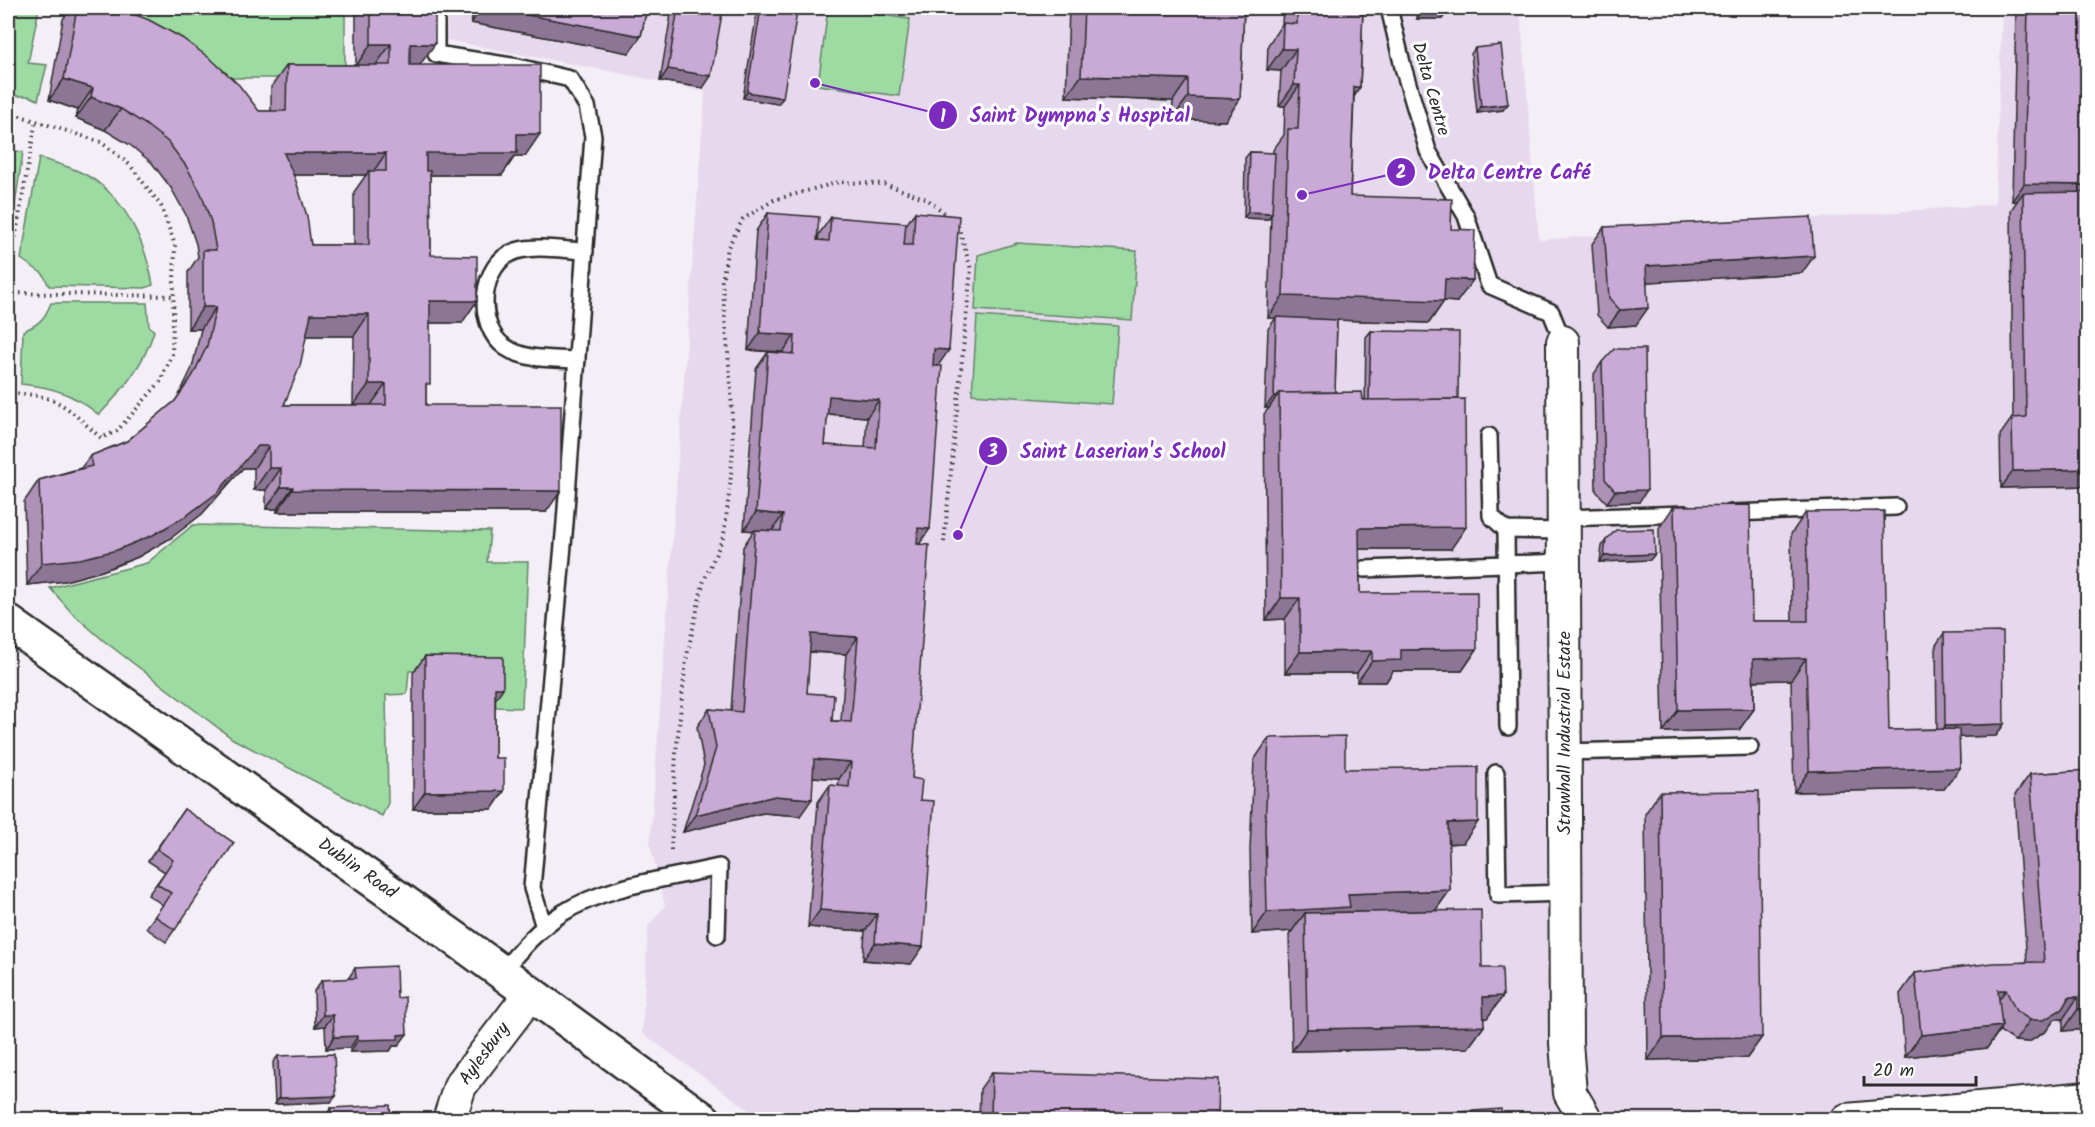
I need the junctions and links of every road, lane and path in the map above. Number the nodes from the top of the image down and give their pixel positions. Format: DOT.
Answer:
graph roads {
  1 [pos="436,8"];
  2 [pos="1389,8"];
  3 [pos="8,112"];
  4 [pos="36,120"];
  5 [pos="585,251"];
  6 [pos="8,279"];
  7 [pos="8,293"];
  8 [pos="173,296"];
  9 [pos="1563,342"];
  10 [pos="577,360"];
  11 [pos="8,393"];
  12 [pos="1489,436"];
  13 [pos="8,470"];
  14 [pos="8,475"];
  15 [pos="1896,507"];
  16 [pos="1564,524"];
  17 [pos="1506,530"];
  18 [pos="944,542"];
  19 [pos="1564,562"];
  20 [pos="1507,564"];
  21 [pos="1364,569"];
  22 [pos="8,622"];
  23 [pos="1508,727"];
  24 [pos="1750,747"];
  25 [pos="1565,752"];
  26 [pos="1496,773"];
  27 [pos="671,878"];
  28 [pos="1565,893"];
  29 [pos="544,927"];
  30 [pos="717,935"];
  31 [pos="502,972"];
  32 [pos="531,993"];
  33 [pos="2088,1098"];
  34 [pos="449,1119"];
  35 [pos="704,1119"];
  36 [pos="1586,1119"];
  37 [pos="1847,1119"];
  1 -- 5 [label="lane"];
  2 -- 9 [label="lane, Delta Centre"];
  3 -- 4 [label="path"];
  4 -- 6 [label="path"];
  4 -- 8 [label="path"];
  5 -- 10 [label="lane"];
  5 -- 10 [label="lane"];
  7 -- 8 [label="path"];
  8 -- 11 [label="path"];
  9 -- 16 [label="street, Strawhall Industrial Estate"];
  10 -- 29 [label="lane"];
  12 -- 17 [label="lane"];
  13 -- 14 [label="path"];
  15 -- 16 [label="lane"];
  16 -- 17 [label="lane"];
  16 -- 19 [label="street, Strawhall Industrial Estate"];
  17 -- 20 [label="lane"];
  18 -- 27 [label="path"];
  19 -- 20 [label="lane"];
  19 -- 25 [label="street, Strawhall Industrial Estate"];
  20 -- 21 [label="lane"];
  20 -- 23 [label="lane"];
  22 -- 31 [label="main road, Dublin Road"];
  24 -- 25 [label="lane"];
  25 -- 28 [label="street, Strawhall Industrial Estate"];
  26 -- 28 [label="lane"];
  27 -- 29 [label="lane"];
  27 -- 30 [label="lane"];
  28 -- 36 [label="street, Strawhall Industrial Estate"];
  29 -- 31 [label="lane"];
  31 -- 32 [label="main road, Dublin Road"];
  32 -- 34 [label="street, Aylesbury"];
  32 -- 35 [label="main road, Dublin Road"];
  33 -- 37 [label="street"];
}
